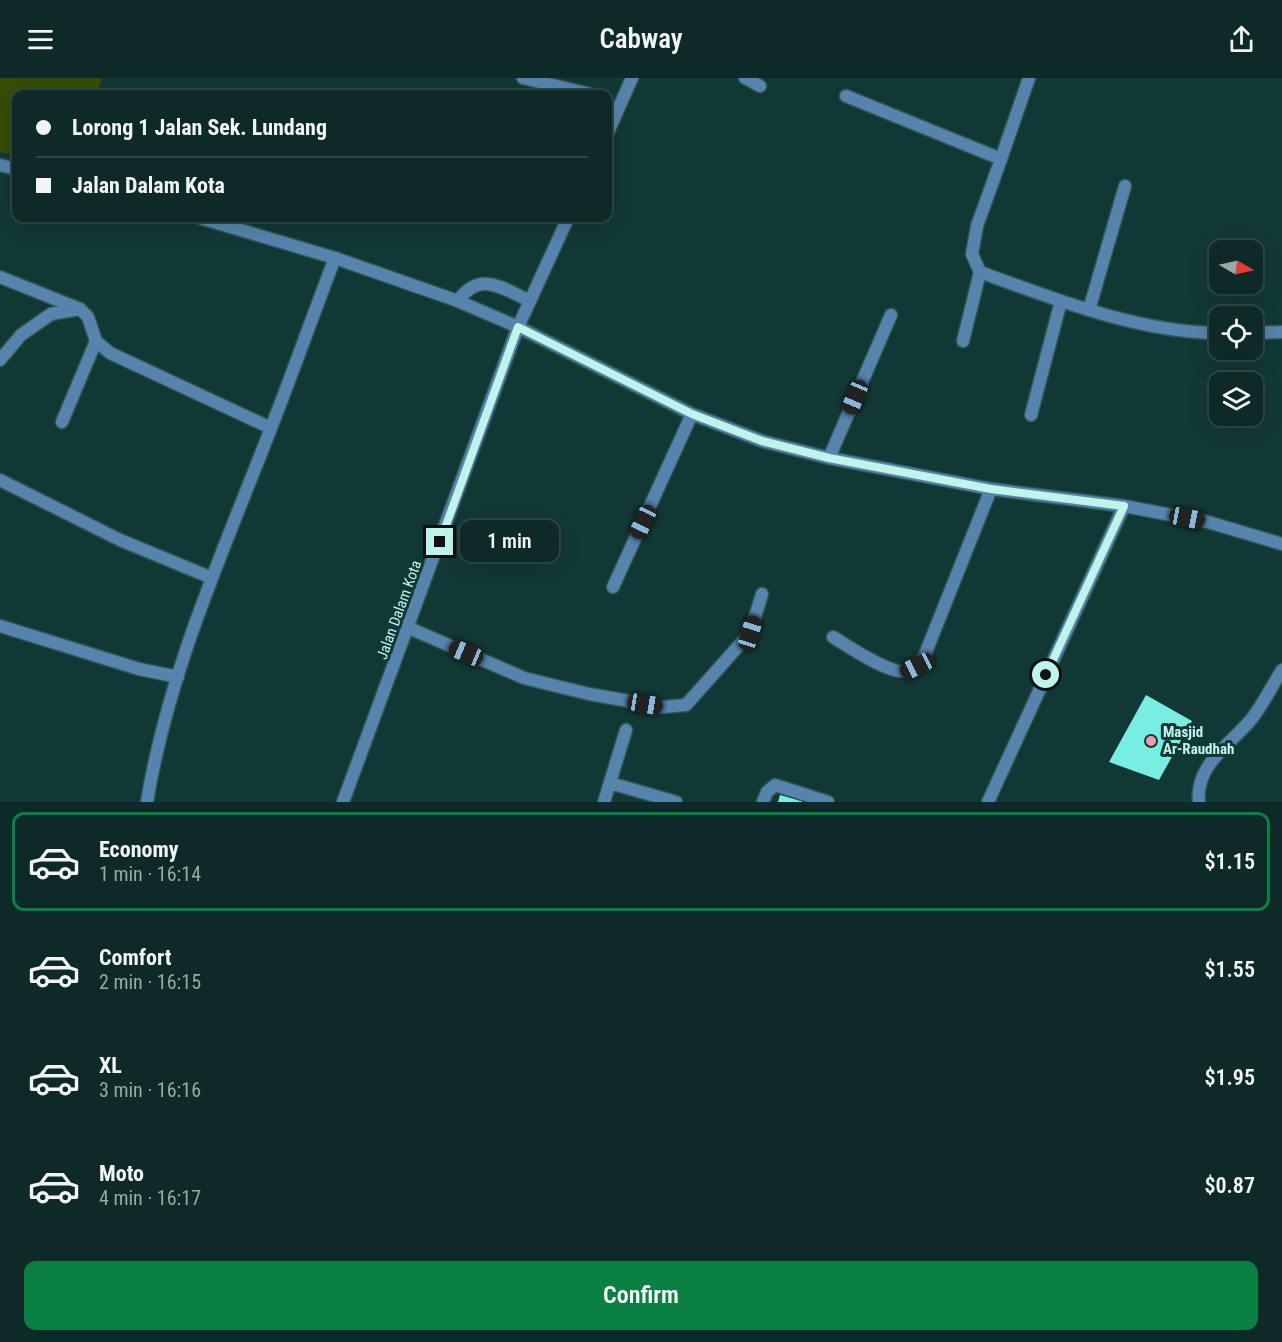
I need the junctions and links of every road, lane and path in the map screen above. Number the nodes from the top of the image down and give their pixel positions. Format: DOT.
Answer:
graph roads {
  1 [pos="523,78"];
  2 [pos="632,78"];
  3 [pos="745,78"];
  4 [pos="1029,78"];
  5 [pos="760,86"];
  6 [pos="573,90"];
  7 [pos="846,96"];
  8 [pos="612,100"];
  9 [pos="621,102"];
  10 [pos="612,123"];
  11 [pos="1001,159"];
  12 [pos="1125,186"];
  13 [pos="213,222"];
  14 [pos="566,222"];
  15 [pos="334,258"];
  16 [pos="980,272"];
  17 [pos="0,277"];
  18 [pos="458,301"];
  19 [pos="530,301"];
  20 [pos="1061,301"];
  21 [pos="80,309"];
  22 [pos="1089,310"];
  23 [pos="891,315"];
  24 [pos="518,327"];
  25 [pos="1209,332"];
  26 [pos="1263,333"];
  27 [pos="1282,333"];
  28 [pos="963,341"];
  29 [pos="96,342"];
  30 [pos="0,360"];
  31 [pos="692,414"];
  32 [pos="1031,415"];
  33 [pos="62,422"];
  34 [pos="271,428"];
  35 [pos="829,458"];
  36 [pos="0,480"];
  37 [pos="991,489"];
  38 [pos="1124,506"];
  39 [pos="1282,544"];
  40 [pos="212,578"];
  41 [pos="613,587"];
  42 [pos="762,594"];
  43 [pos="0,626"];
  44 [pos="409,628"];
  45 [pos="833,637"];
  46 [pos="1282,670"];
  47 [pos="178,677"];
  48 [pos="626,730"];
  49 [pos="610,783"];
  50 [pos="147,802"];
  51 [pos="343,802"];
  52 [pos="604,802"];
  53 [pos="676,802"];
  54 [pos="764,802"];
  55 [pos="828,802"];
  56 [pos="988,802"];
  57 [pos="1199,802"];
  1 -- 6 [label="street"];
  2 -- 9 [label="street"];
  3 -- 5 [label="street"];
  4 -- 11 [label="street"];
  7 -- 11 [label="street"];
  8 -- 9 [label="street"];
  9 -- 10 [label="street"];
  11 -- 16 [label="street"];
  12 -- 22 [label="street"];
  13 -- 15 [label="street"];
  14 -- 19 [label="street, Jalan Dalam Kota"];
  15 -- 18 [label="street"];
  15 -- 34 [label="street"];
  16 -- 20 [label="street"];
  16 -- 28 [label="street"];
  17 -- 21 [label="street"];
  18 -- 19 [label="street"];
  18 -- 24 [label="street"];
  19 -- 24 [label="street, Jalan Dalam Kota"];
  20 -- 22 [label="street"];
  20 -- 32 [label="street"];
  21 -- 29 [label="street"];
  21 -- 30 [label="street"];
  22 -- 25 [label="street"];
  23 -- 35 [label="street"];
  24 -- 31 [label="street"];
  24 -- 44 [label="street, Jalan Dalam Kota"];
  26 -- 27 [label="street"];
  29 -- 33 [label="street"];
  29 -- 34 [label="street"];
  31 -- 35 [label="street"];
  31 -- 41 [label="street"];
  34 -- 40 [label="street"];
  35 -- 37 [label="street"];
  36 -- 40 [label="street"];
  37 -- 38 [label="street"];
  37 -- 45 [label="street"];
  38 -- 39 [label="street"];
  38 -- 56 [label="street"];
  40 -- 47 [label="street"];
  42 -- 44 [label="street"];
  43 -- 47 [label="street"];
  44 -- 51 [label="street, Jalan Dalam Kota"];
  46 -- 57 [label="street"];
  47 -- 50 [label="street"];
  48 -- 49 [label="street"];
  49 -- 52 [label="street"];
  49 -- 53 [label="street"];
  54 -- 55 [label="street"];
}
